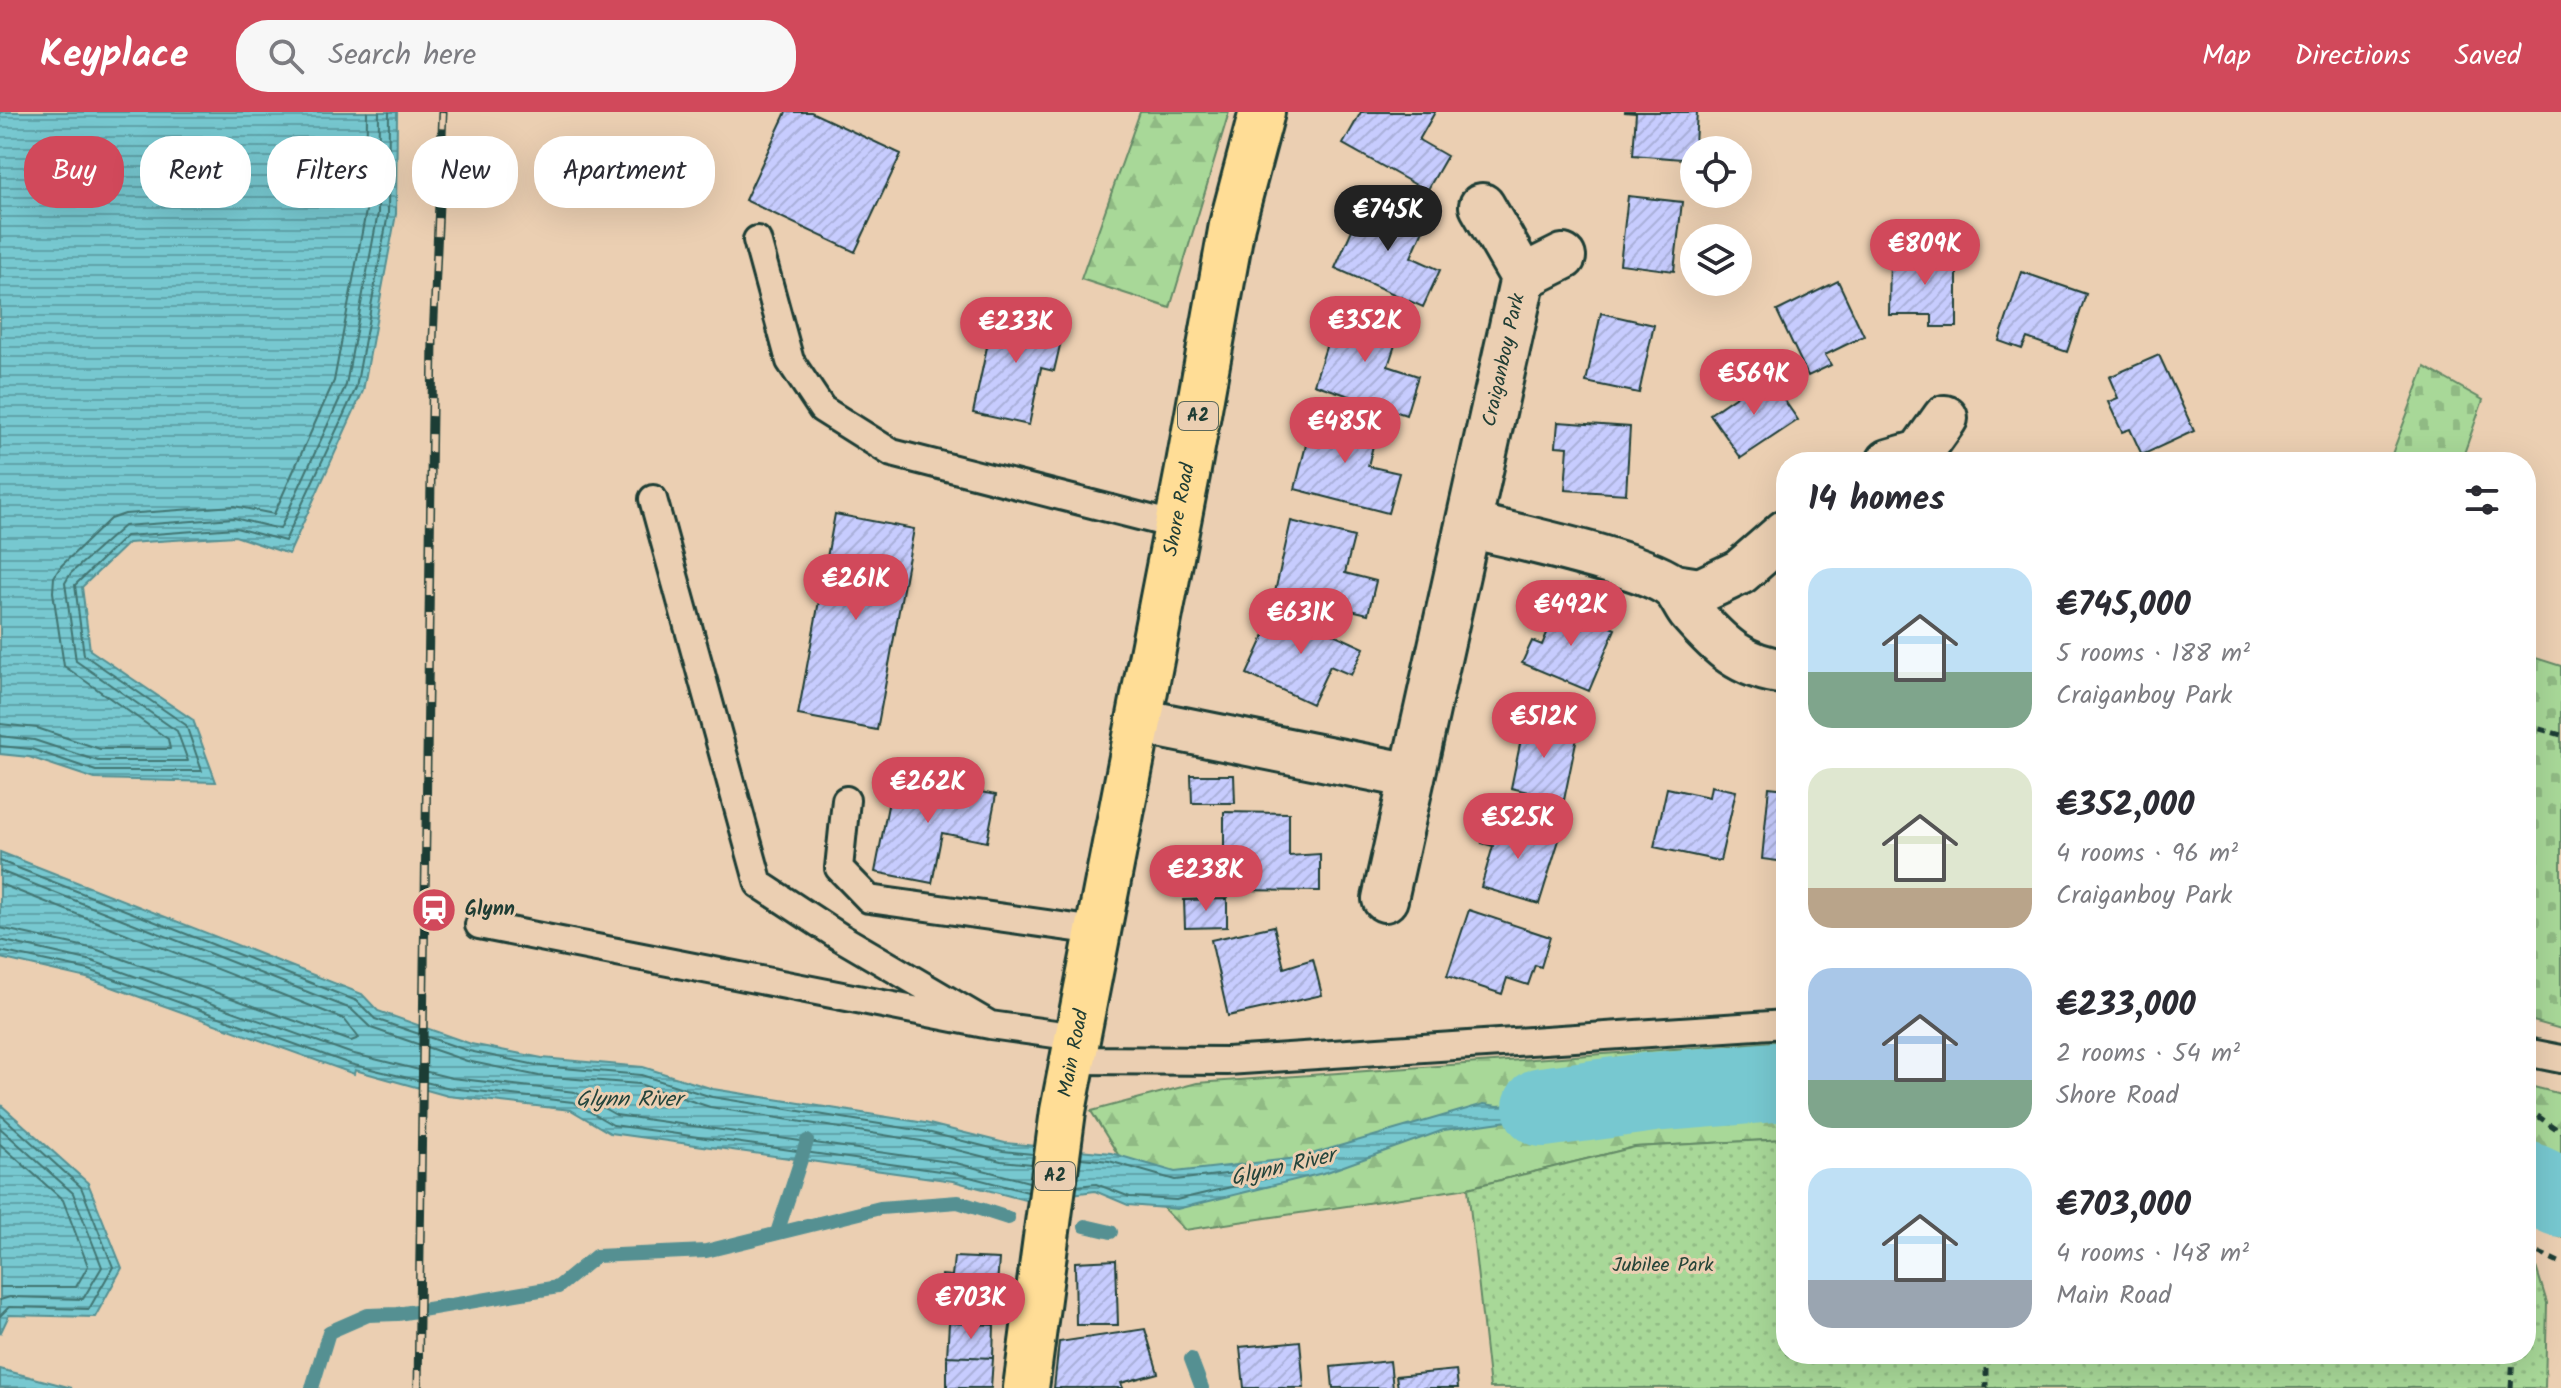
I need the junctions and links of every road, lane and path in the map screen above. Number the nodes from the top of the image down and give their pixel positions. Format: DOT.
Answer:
graph roads {
  1 [pos="1262,112"];
  2 [pos="1482,206"];
  3 [pos="757,240"];
  4 [pos="1563,257"];
  5 [pos="1523,277"];
  6 [pos="1945,418"];
  7 [pos="1918,452"];
  8 [pos="653,499"];
  9 [pos="1470,525"];
  10 [pos="1178,526"];
  11 [pos="1776,541"];
  12 [pos="1674,587"];
  13 [pos="1776,670"];
  14 [pos="1139,721"];
  15 [pos="2536,728"];
  16 [pos="2561,735"];
  17 [pos="1412,776"];
  18 [pos="846,800"];
  19 [pos="1385,899"];
  20 [pos="479,925"];
  21 [pos="1097,931"];
  22 [pos="990,1025"];
  23 [pos="1776,1025"];
  24 [pos="1076,1048"];
  25 [pos="2536,1054"];
  26 [pos="2561,1059"];
  27 [pos="2536,1115"];
  28 [pos="2561,1132"];
  29 [pos="2536,1252"];
  30 [pos="2561,1263"];
  31 [pos="1986,1364"];
  32 [pos="2512,1364"];
  33 [pos="1026,1388"];
  34 [pos="1986,1388"];
  35 [pos="2511,1388"];
  1 -- 10 [label="main road, Shore Road / A2"];
  2 -- 5 [label="street, Craiganboy Park"];
  3 -- 10 [label="lane"];
  4 -- 5 [label="street"];
  5 -- 9 [label="street, Craiganboy Park"];
  6 -- 7 [label="street"];
  8 -- 22 [label="lane"];
  9 -- 12 [label="street"];
  9 -- 17 [label="street, Craiganboy Park"];
  10 -- 14 [label="main road, Shore Road / A2"];
  11 -- 12 [label="street"];
  12 -- 13 [label="street"];
  14 -- 17 [label="street"];
  14 -- 21 [label="main road, Main Road / A2"];
  15 -- 16 [label="path"];
  17 -- 19 [label="street, Craiganboy Park"];
  18 -- 21 [label="lane"];
  20 -- 22 [label="lane"];
  21 -- 24 [label="main road, Main Road / A2"];
  22 -- 24 [label="lane"];
  23 -- 24 [label="lane"];
  24 -- 33 [label="main road, Main Road / A2"];
  25 -- 26 [label="lane"];
  27 -- 28 [label="path"];
  29 -- 30 [label="path"];
  31 -- 34 [label="path"];
  32 -- 35 [label="path"];
}
